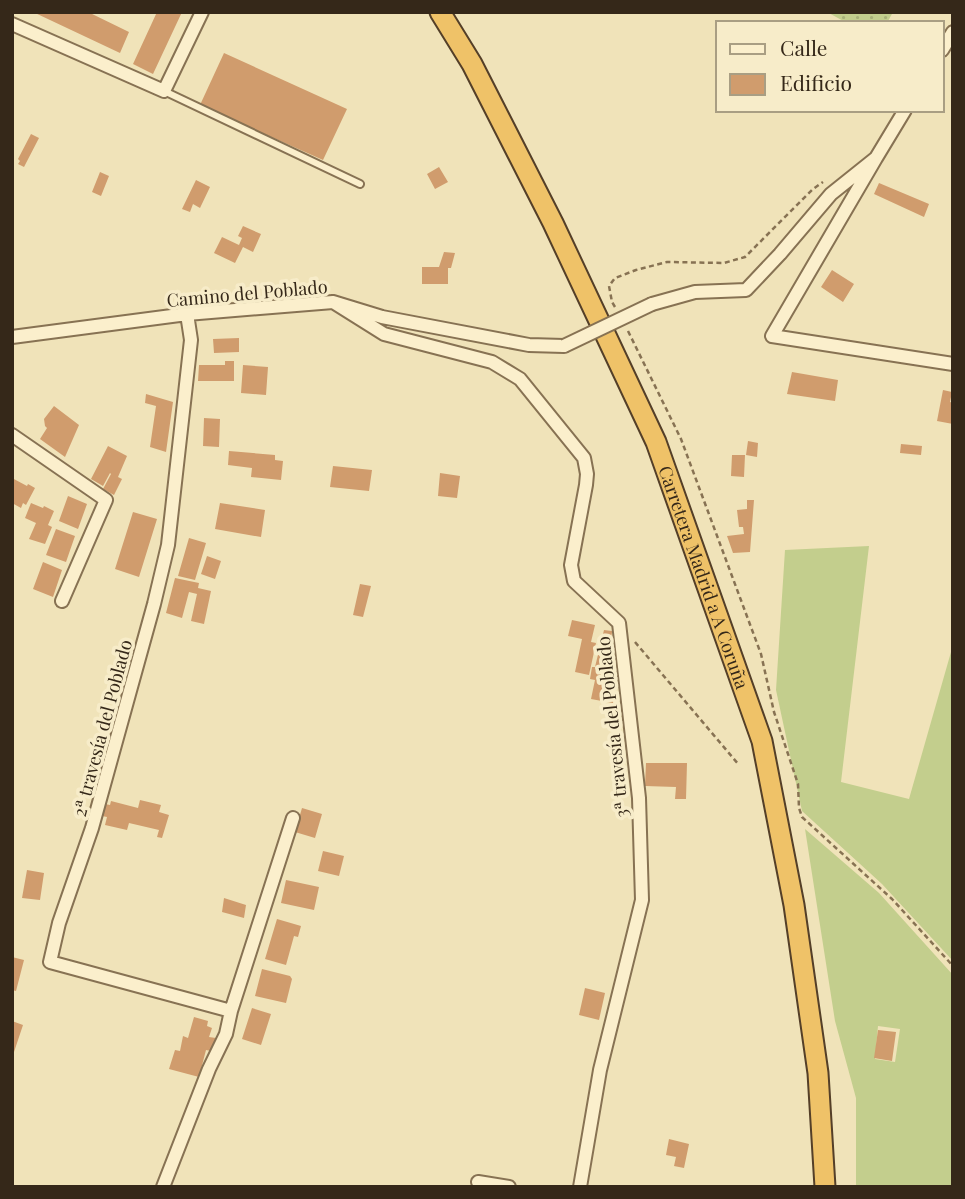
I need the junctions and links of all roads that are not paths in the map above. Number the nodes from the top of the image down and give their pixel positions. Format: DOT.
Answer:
graph roads {
  1 [pos="201,12"];
  2 [pos="440,12"];
  3 [pos="448,12"];
  4 [pos="12,24"];
  5 [pos="472,64"];
  6 [pos="164,92"];
  7 [pos="904,112"];
  8 [pos="876,158"];
  9 [pos="360,184"];
  10 [pos="333,302"];
  11 [pos="187,314"];
  12 [pos="12,337"];
  13 [pos="953,364"];
  14 [pos="12,435"];
  15 [pos="62,601"];
  16 [pos="293,818"];
  17 [pos="231,1011"];
  18 [pos="478,1182"];
  19 [pos="163,1187"];
  20 [pos="509,1187"];
  21 [pos="580,1187"];
  22 [pos="825,1187"];
  1 -- 6 [label="street"];
  2 -- 5 [label="highway, Carretera Madrid a A Coruña"];
  3 -- 5 [label="highway"];
  4 -- 6 [label="street"];
  5 -- 22 [label="highway, Carretera Madrid a A Coruña"];
  6 -- 9 [label="lane"];
  7 -- 8 [label="street"];
  8 -- 10 [label="street, Camino del Poblado, bridge"];
  8 -- 13 [label="street"];
  10 -- 11 [label="street, Camino del Poblado"];
  10 -- 21 [label="street, 3ª travesía del Poblado"];
  11 -- 12 [label="street, Camino del Poblado"];
  11 -- 17 [label="street, 2ª travesía del Poblado"];
  14 -- 15 [label="street"];
  16 -- 17 [label="street"];
  17 -- 19 [label="street"];
  18 -- 20 [label="street"];
}
